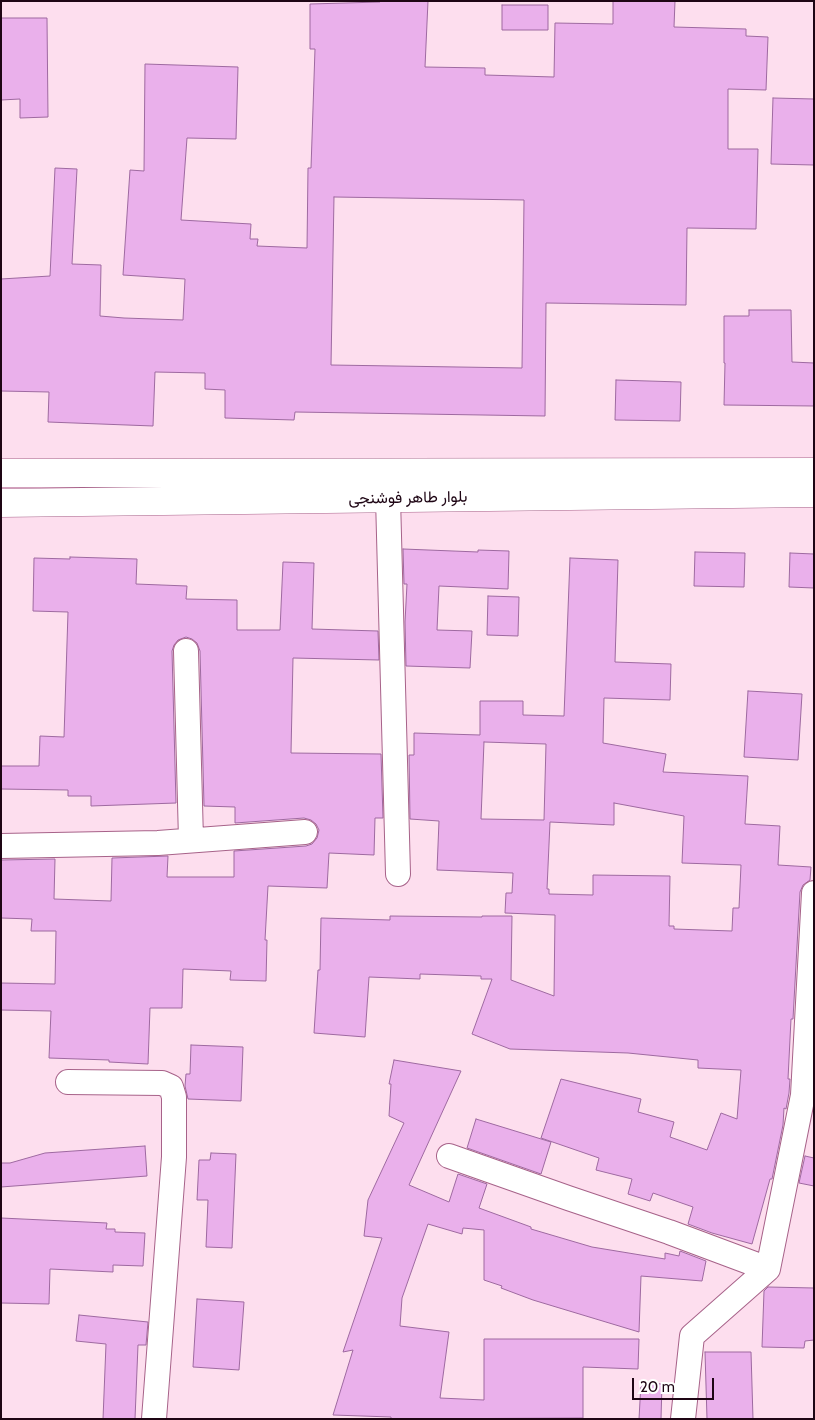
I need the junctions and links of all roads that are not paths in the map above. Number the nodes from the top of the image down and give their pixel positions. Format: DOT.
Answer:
graph roads {
  1 [pos="814,472"];
  2 [pos="1,473"];
  3 [pos="814,493"];
  4 [pos="388,498"];
  5 [pos="1,503"];
  6 [pos="186,651"];
  7 [pos="305,832"];
  8 [pos="191,840"];
  9 [pos="1,846"];
  10 [pos="398,874"];
  11 [pos="814,892"];
  12 [pos="68,1082"];
  13 [pos="449,1156"];
  14 [pos="768,1269"];
  15 [pos="154,1419"];
  16 [pos="684,1419"];
  1 -- 2 [label="street, بلوار طاهر فوشنجی"];
  3 -- 4 [label="street, بلوار طاهر فوشنجی"];
  4 -- 5 [label="street, بلوار طاهر فوشنجی"];
  4 -- 10 [label="street"];
  6 -- 8 [label="street"];
  7 -- 8 [label="street"];
  8 -- 9 [label="street"];
  11 -- 14 [label="street"];
  12 -- 15 [label="street"];
  13 -- 14 [label="street"];
  14 -- 16 [label="street"];
}
